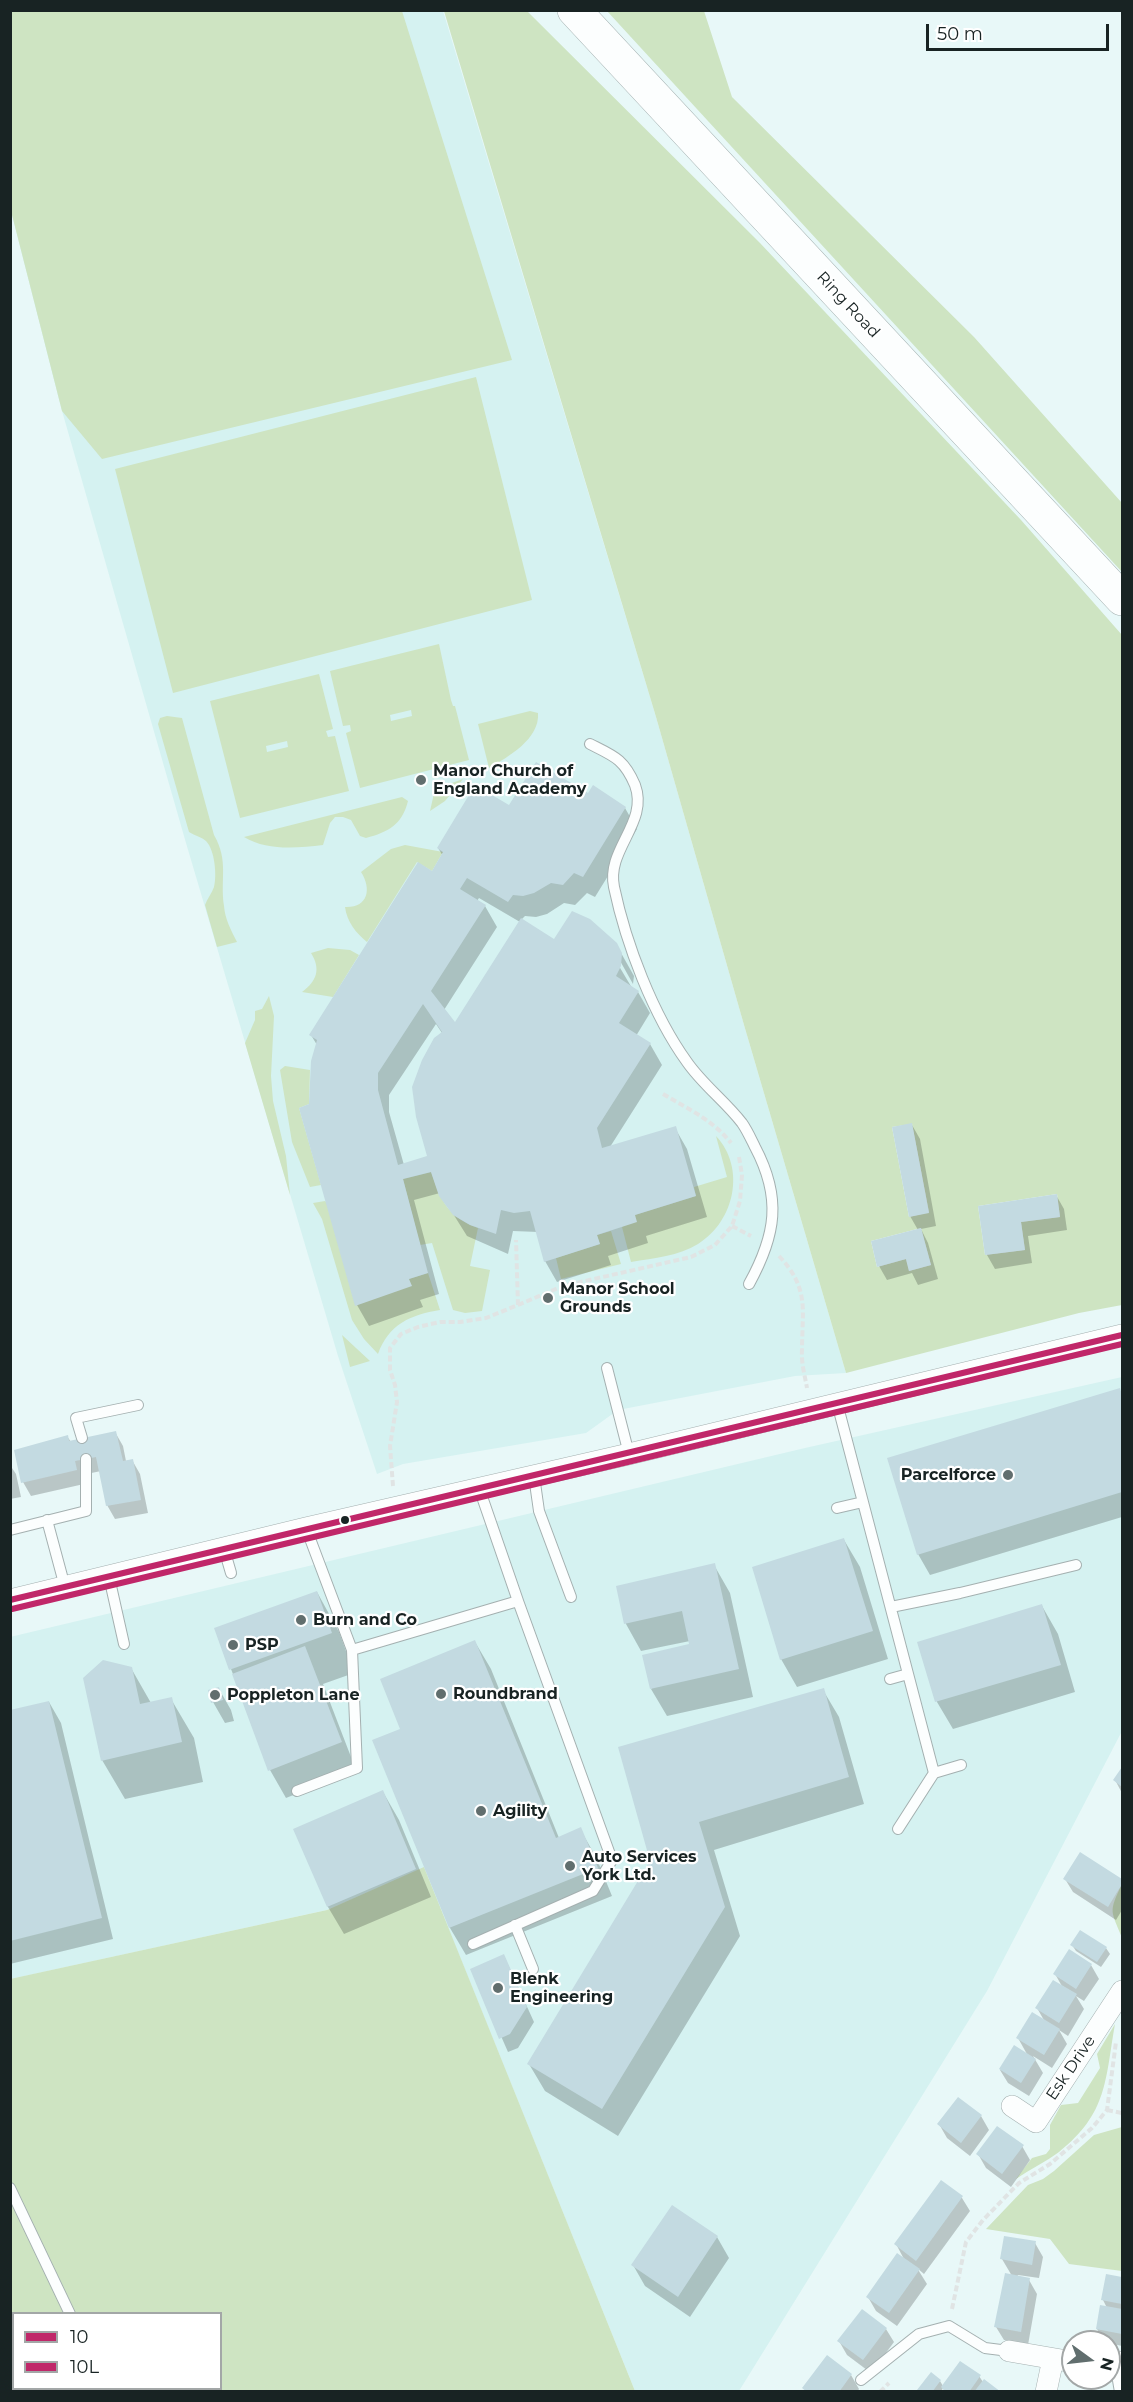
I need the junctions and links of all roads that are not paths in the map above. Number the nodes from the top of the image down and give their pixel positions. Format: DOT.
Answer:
graph roads {
  1 [pos="574,10"];
  2 [pos="1122,598"];
  3 [pos="590,744"];
  4 [pos="749,1284"];
  5 [pos="1122,1335"];
  6 [pos="607,1368"];
  7 [pos="837,1403"];
  8 [pos="138,1405"];
  9 [pos="82,1438"];
  10 [pos="630,1454"];
  11 [pos="86,1459"];
  12 [pos="534,1476"];
  13 [pos="479,1488"];
  14 [pos="863,1502"];
  15 [pos="837,1508"];
  16 [pos="47,1520"];
  17 [pos="306,1528"];
  18 [pos="10,1530"];
  19 [pos="224,1549"];
  20 [pos="1076,1565"];
  21 [pos="231,1573"];
  22 [pos="109,1577"];
  23 [pos="65,1587"];
  24 [pos="571,1597"];
  25 [pos="10,1600"];
  26 [pos="518,1600"];
  27 [pos="891,1607"];
  28 [pos="124,1644"];
  29 [pos="352,1650"];
  30 [pos="908,1674"];
  31 [pos="890,1679"];
  32 [pos="961,1765"];
  33 [pos="934,1773"];
  34 [pos="297,1791"];
  35 [pos="898,1829"];
  36 [pos="515,1925"];
  37 [pos="472,1944"];
  38 [pos="533,1969"];
  39 [pos="1122,1991"];
  40 [pos="1012,2106"];
  41 [pos="10,2188"];
  42 [pos="70,2312"];
  43 [pos="1009,2351"];
  44 [pos="1061,2360"];
  45 [pos="1061,2364"];
  46 [pos="861,2380"];
  47 [pos="1046,2391"];
  1 -- 2 [label="highway, Ring Road"];
  3 -- 4 [label="lane"];
  5 -- 7 [label="street"];
  6 -- 10 [label="lane"];
  7 -- 10 [label="street"];
  7 -- 14 [label="lane"];
  8 -- 9 [label="lane"];
  10 -- 12 [label="street"];
  11 -- 16 [label="lane"];
  12 -- 13 [label="street"];
  12 -- 24 [label="lane"];
  13 -- 17 [label="street"];
  13 -- 26 [label="lane"];
  14 -- 15 [label="lane"];
  14 -- 27 [label="lane"];
  16 -- 18 [label="lane"];
  16 -- 23 [label="lane"];
  17 -- 19 [label="street"];
  17 -- 29 [label="lane"];
  19 -- 21 [label="lane"];
  19 -- 22 [label="street"];
  20 -- 27 [label="lane"];
  22 -- 23 [label="street"];
  22 -- 28 [label="lane"];
  23 -- 25 [label="street"];
  26 -- 29 [label="lane"];
  26 -- 36 [label="lane"];
  27 -- 30 [label="lane"];
  29 -- 34 [label="lane"];
  30 -- 31 [label="lane"];
  30 -- 33 [label="lane"];
  32 -- 33 [label="lane"];
  33 -- 35 [label="lane"];
  36 -- 37 [label="lane"];
  36 -- 38 [label="lane"];
  39 -- 40 [label="street, Esk Drive"];
  41 -- 42 [label="lane"];
  43 -- 44 [label="street"];
  43 -- 46 [label="lane"];
  45 -- 47 [label="street"];
}
